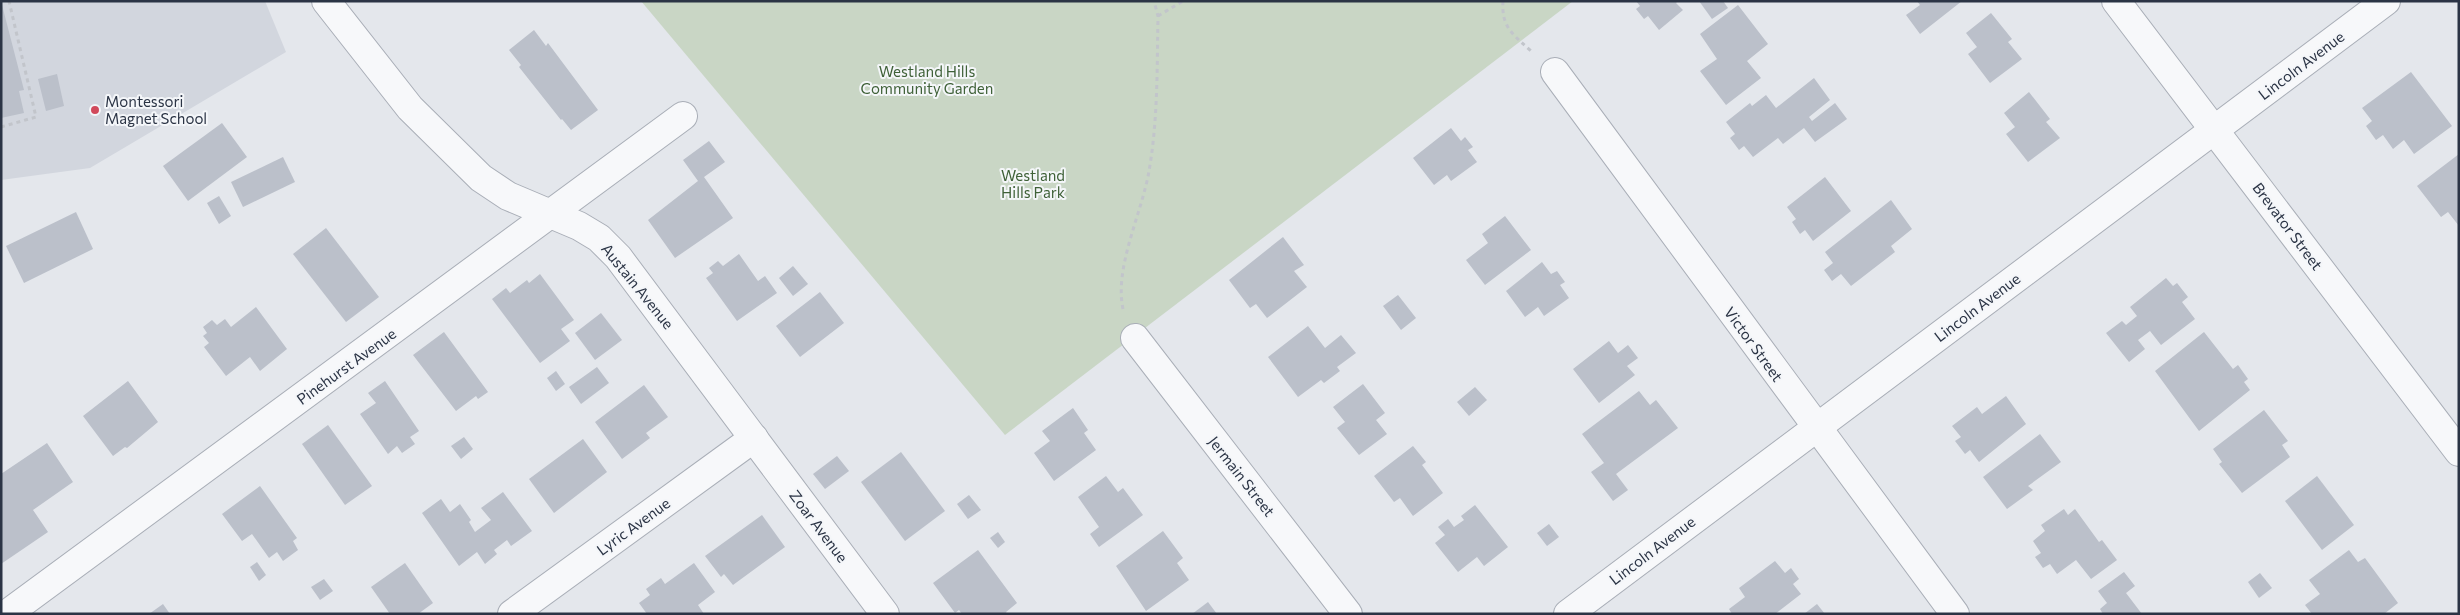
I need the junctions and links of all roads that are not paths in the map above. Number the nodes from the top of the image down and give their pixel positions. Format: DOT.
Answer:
graph roads {
  1 [pos="326,1"];
  2 [pos="2116,1"];
  3 [pos="2386,1"];
  4 [pos="1555,72"];
  5 [pos="683,116"];
  6 [pos="2214,130"];
  7 [pos="554,213"];
  8 [pos="1136,338"];
  9 [pos="1816,428"];
  10 [pos="754,438"];
  11 [pos="2459,452"];
  12 [pos="7,614"];
  13 [pos="512,614"];
  14 [pos="885,614"];
  15 [pos="1348,614"];
  16 [pos="1568,614"];
  17 [pos="1955,614"];
  1 -- 7 [label="street, Austain Avenue"];
  2 -- 6 [label="street, Brevator Street"];
  3 -- 6 [label="street, Lincoln Avenue"];
  4 -- 9 [label="street, Victor Street"];
  5 -- 7 [label="street, Pinehurst Avenue"];
  6 -- 9 [label="street, Lincoln Avenue"];
  6 -- 11 [label="street, Brevator Street"];
  7 -- 10 [label="street, Austain Avenue"];
  7 -- 12 [label="street, Pinehurst Avenue"];
  8 -- 15 [label="street, Jermain Street"];
  9 -- 16 [label="street, Lincoln Avenue"];
  9 -- 17 [label="street, Victor Street"];
  10 -- 13 [label="street, Lyric Avenue"];
  10 -- 14 [label="street, Zoar Avenue"];
}
